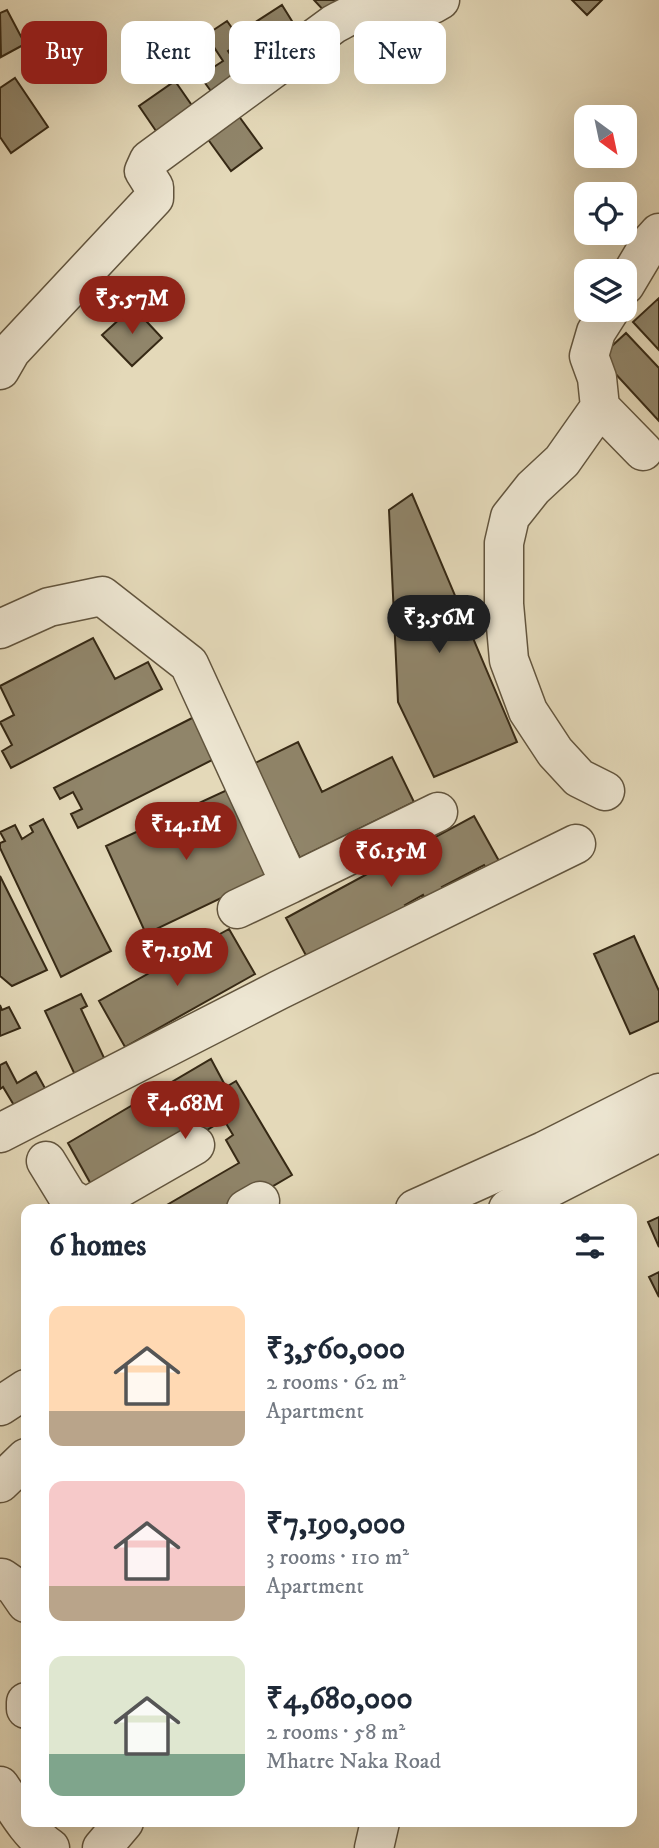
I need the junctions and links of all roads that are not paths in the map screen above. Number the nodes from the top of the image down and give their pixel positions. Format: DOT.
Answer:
graph roads {
  1 [pos="440,0"];
  2 [pos="659,233"];
  3 [pos="637,265"];
  4 [pos="602,322"];
  5 [pos="0,370"];
  6 [pos="600,407"];
  7 [pos="643,451"];
  8 [pos="0,629"];
  9 [pos="605,791"];
  10 [pos="438,813"];
  11 [pos="576,844"];
  12 [pos="290,884"];
  13 [pos="237,909"];
  14 [pos="659,1093"];
  15 [pos="659,1132"];
  16 [pos="0,1133"];
  17 [pos="195,1145"];
  18 [pos="46,1161"];
  19 [pos="552,1168"];
  20 [pos="133,1197"];
  21 [pos="78,1204"];
  22 [pos="92,1204"];
  23 [pos="432,1204"];
  24 [pos="513,1204"];
  25 [pos="21,1463"];
  26 [pos="0,1483"];
  27 [pos="0,1786"];
  28 [pos="21,1818"];
  29 [pos="29,1827"];
  30 [pos="120,1827"];
  31 [pos="379,1827"];
  32 [pos="50,1848"];
  33 [pos="102,1848"];
  34 [pos="374,1848"];
  1 -- 5 [label="street"];
  2 -- 3 [label="street"];
  4 -- 6 [label="street"];
  6 -- 7 [label="street"];
  6 -- 9 [label="street"];
  8 -- 12 [label="street"];
  10 -- 12 [label="street"];
  11 -- 16 [label="street"];
  12 -- 13 [label="street"];
  14 -- 19 [label="street"];
  15 -- 19 [label="street"];
  17 -- 20 [label="street"];
  18 -- 21 [label="street"];
  19 -- 23 [label="street"];
  19 -- 24 [label="street"];
  20 -- 22 [label="street"];
  25 -- 26 [label="street"];
  27 -- 28 [label="street"];
  29 -- 32 [label="street"];
  30 -- 33 [label="street"];
  31 -- 34 [label="street"];
}
